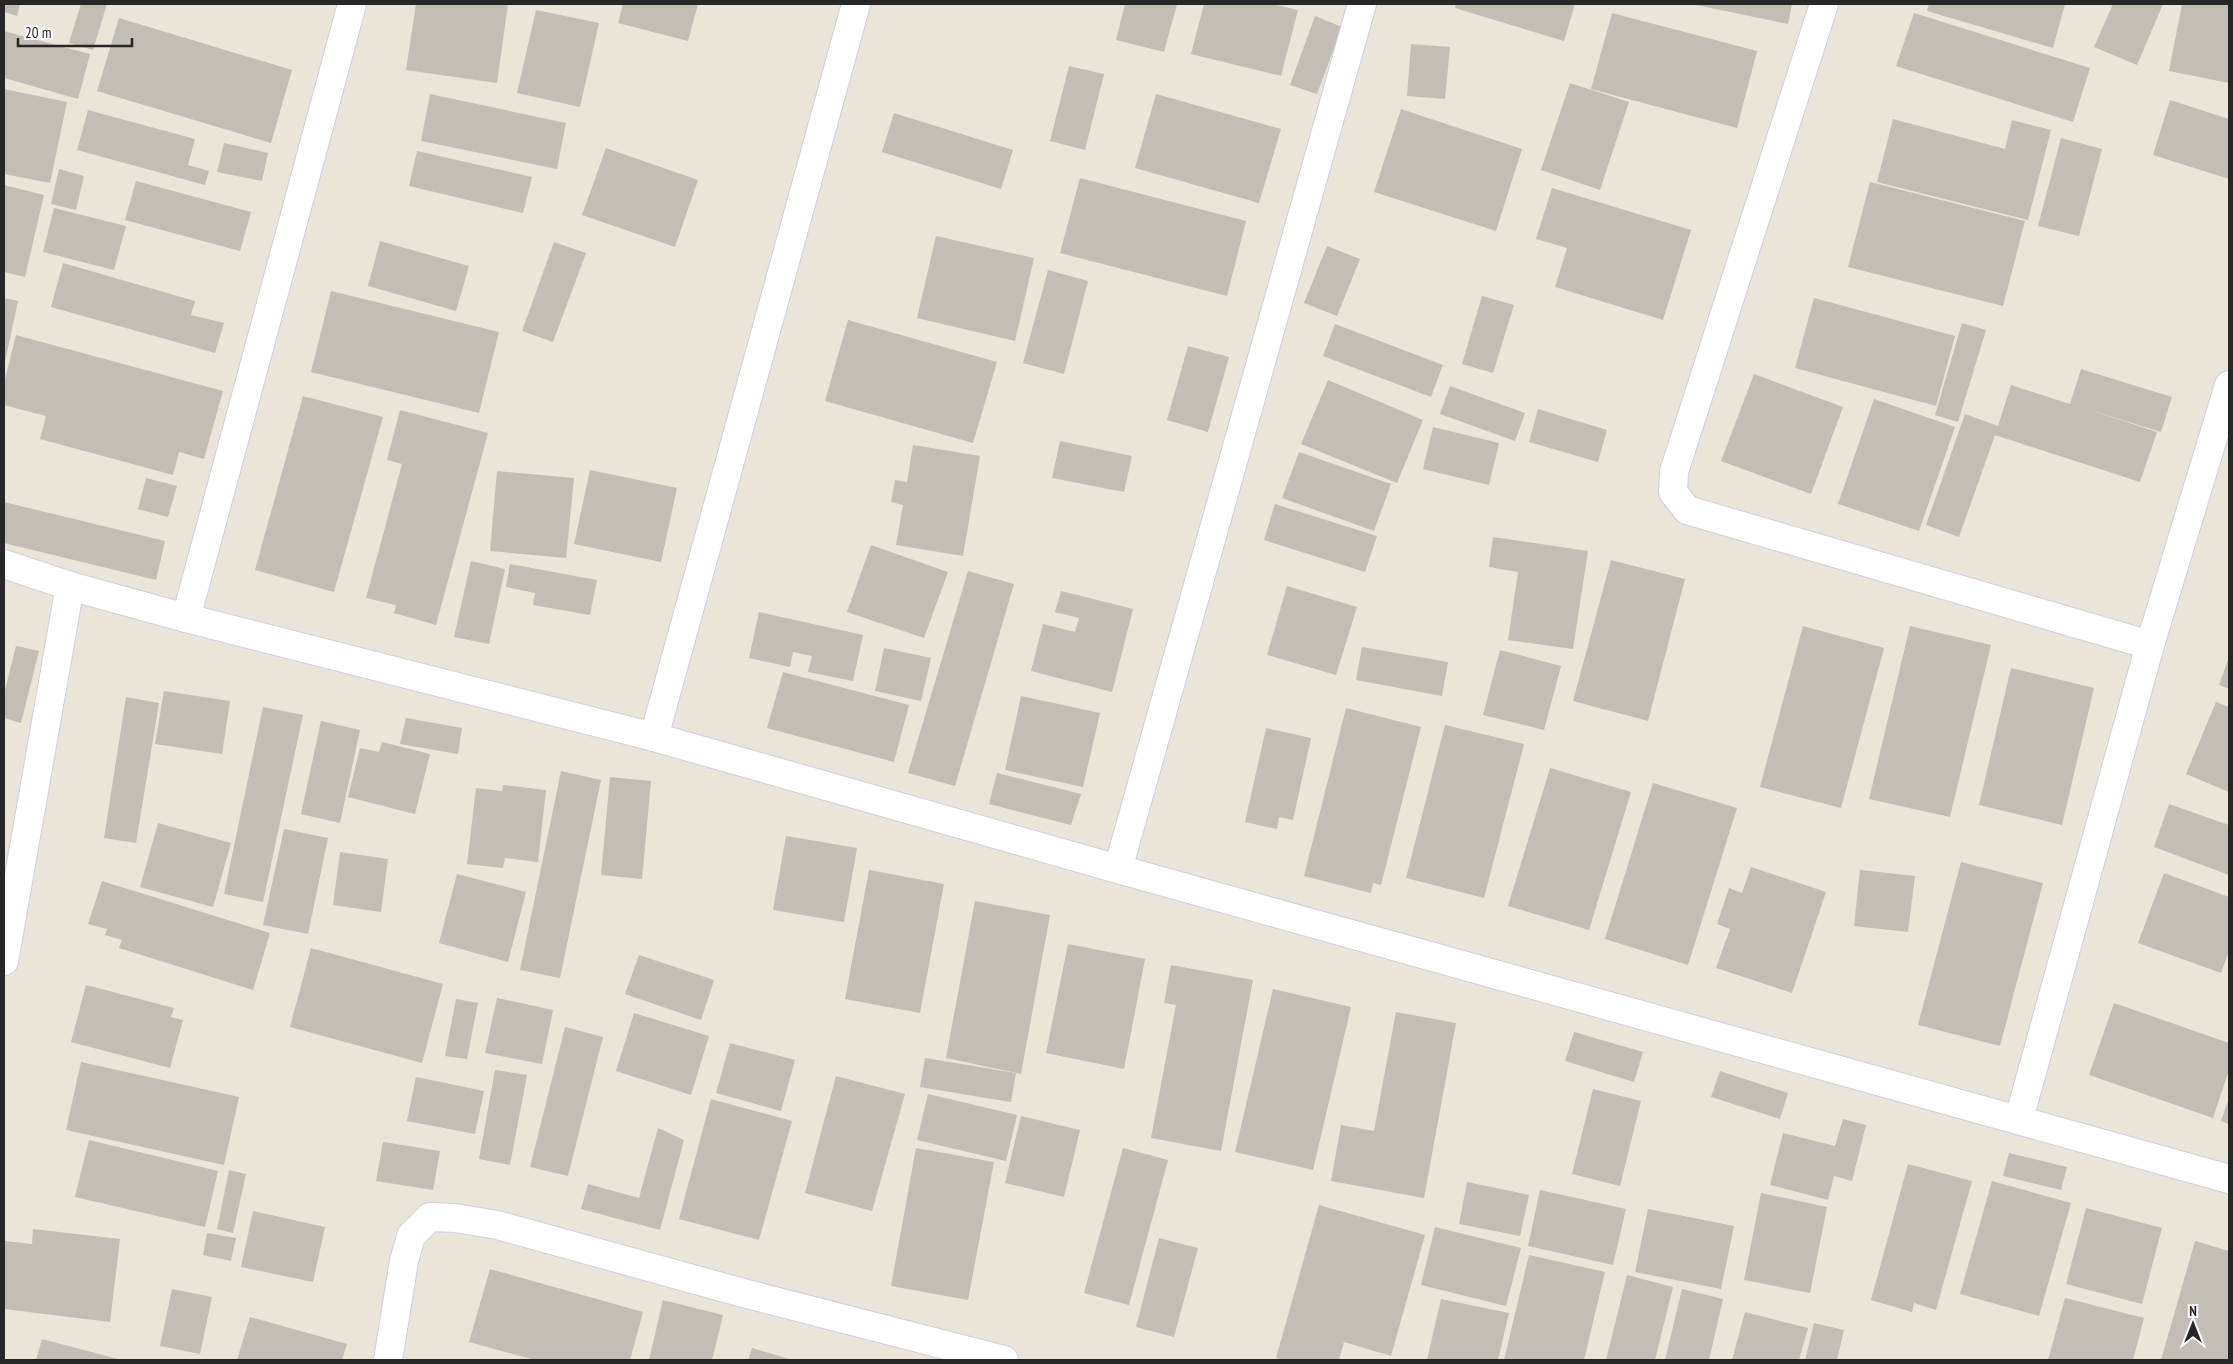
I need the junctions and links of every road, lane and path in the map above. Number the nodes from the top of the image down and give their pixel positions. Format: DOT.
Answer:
graph roads {
  1 [pos="352,4"];
  2 [pos="856,4"];
  3 [pos="1362,4"];
  4 [pos="1824,4"];
  5 [pos="2229,385"];
  6 [pos="4,564"];
  7 [pos="70,586"];
  8 [pos="186,618"];
  9 [pos="2150,645"];
  10 [pos="654,737"];
  11 [pos="1118,869"];
  12 [pos="4,961"];
  13 [pos="2019,1120"];
  14 [pos="2229,1179"];
  15 [pos="388,1360"];
  16 [pos="1004,1360"];
  1 -- 8 [label="street"];
  2 -- 10 [label="street"];
  3 -- 11 [label="street"];
  4 -- 9 [label="street"];
  5 -- 9 [label="street"];
  6 -- 7 [label="street"];
  7 -- 8 [label="street"];
  7 -- 12 [label="street"];
  8 -- 10 [label="street"];
  9 -- 13 [label="street"];
  10 -- 11 [label="street"];
  11 -- 13 [label="street"];
  13 -- 14 [label="street"];
  15 -- 16 [label="street"];
}
